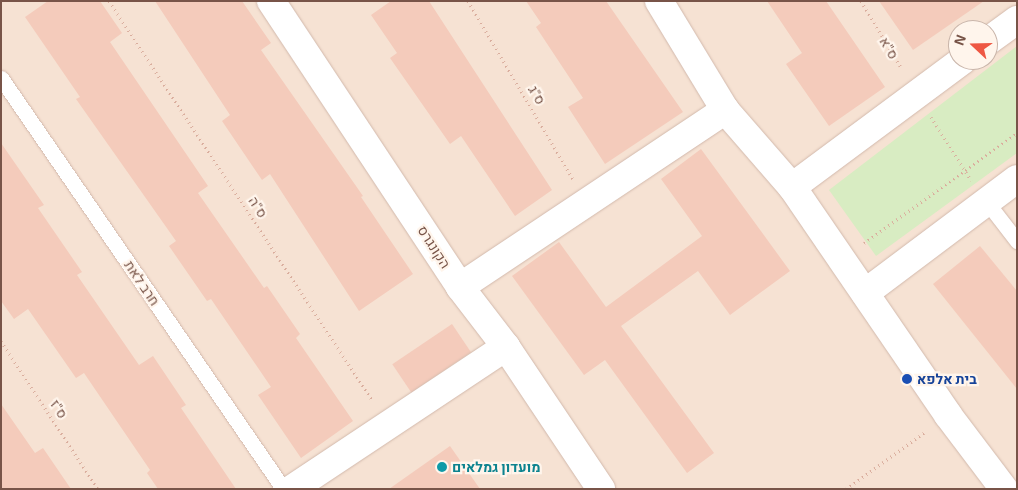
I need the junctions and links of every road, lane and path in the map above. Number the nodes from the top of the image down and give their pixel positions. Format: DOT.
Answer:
graph roads {
  1 [pos="109,1"];
  2 [pos="271,1"];
  3 [pos="468,1"];
  4 [pos="659,1"];
  5 [pos="861,1"];
  6 [pos="1017,20"];
  7 [pos="998,34"];
  8 [pos="949,70"];
  9 [pos="1,78"];
  10 [pos="917,94"];
  11 [pos="725,110"];
  12 [pos="1017,133"];
  13 [pos="964,170"];
  14 [pos="1017,179"];
  15 [pos="792,187"];
  16 [pos="586,200"];
  17 [pos="986,202"];
  18 [pos="1017,241"];
  19 [pos="843,258"];
  20 [pos="460,286"];
  21 [pos="865,292"];
  22 [pos="1,341"];
  23 [pos="506,347"];
  24 [pos="948,415"];
  25 [pos="389,424"];
  26 [pos="98,489"];
  27 [pos="284,489"];
  28 [pos="292,489"];
  29 [pos="602,489"];
  30 [pos="846,489"];
  31 [pos="1004,489"];
  1 -- 25 [label="path, ס\"ה"];
  2 -- 20 [label="street, הקונגרס"];
  3 -- 16 [label="path, ס\"ג"];
  4 -- 11 [label="street"];
  5 -- 10 [label="path, ס\"א"];
  6 -- 7 [label="street"];
  8 -- 10 [label="street"];
  9 -- 27 [label="lane, חרב לאת"];
  10 -- 13 [label="path, ס\"א"];
  10 -- 15 [label="street"];
  11 -- 15 [label="street"];
  11 -- 16 [label="street"];
  12 -- 13 [label="path"];
  13 -- 19 [label="path"];
  14 -- 17 [label="street"];
  15 -- 19 [label="street"];
  16 -- 20 [label="street"];
  17 -- 18 [label="lane"];
  17 -- 21 [label="street"];
  19 -- 21 [label="street"];
  20 -- 23 [label="street, הקונגרס"];
  21 -- 24 [label="street"];
  22 -- 26 [label="path, ס\"ז"];
  23 -- 25 [label="street"];
  23 -- 29 [label="street, הקונגרס"];
  24 -- 30 [label="path"];
  24 -- 31 [label="street"];
  25 -- 28 [label="street"];
}
